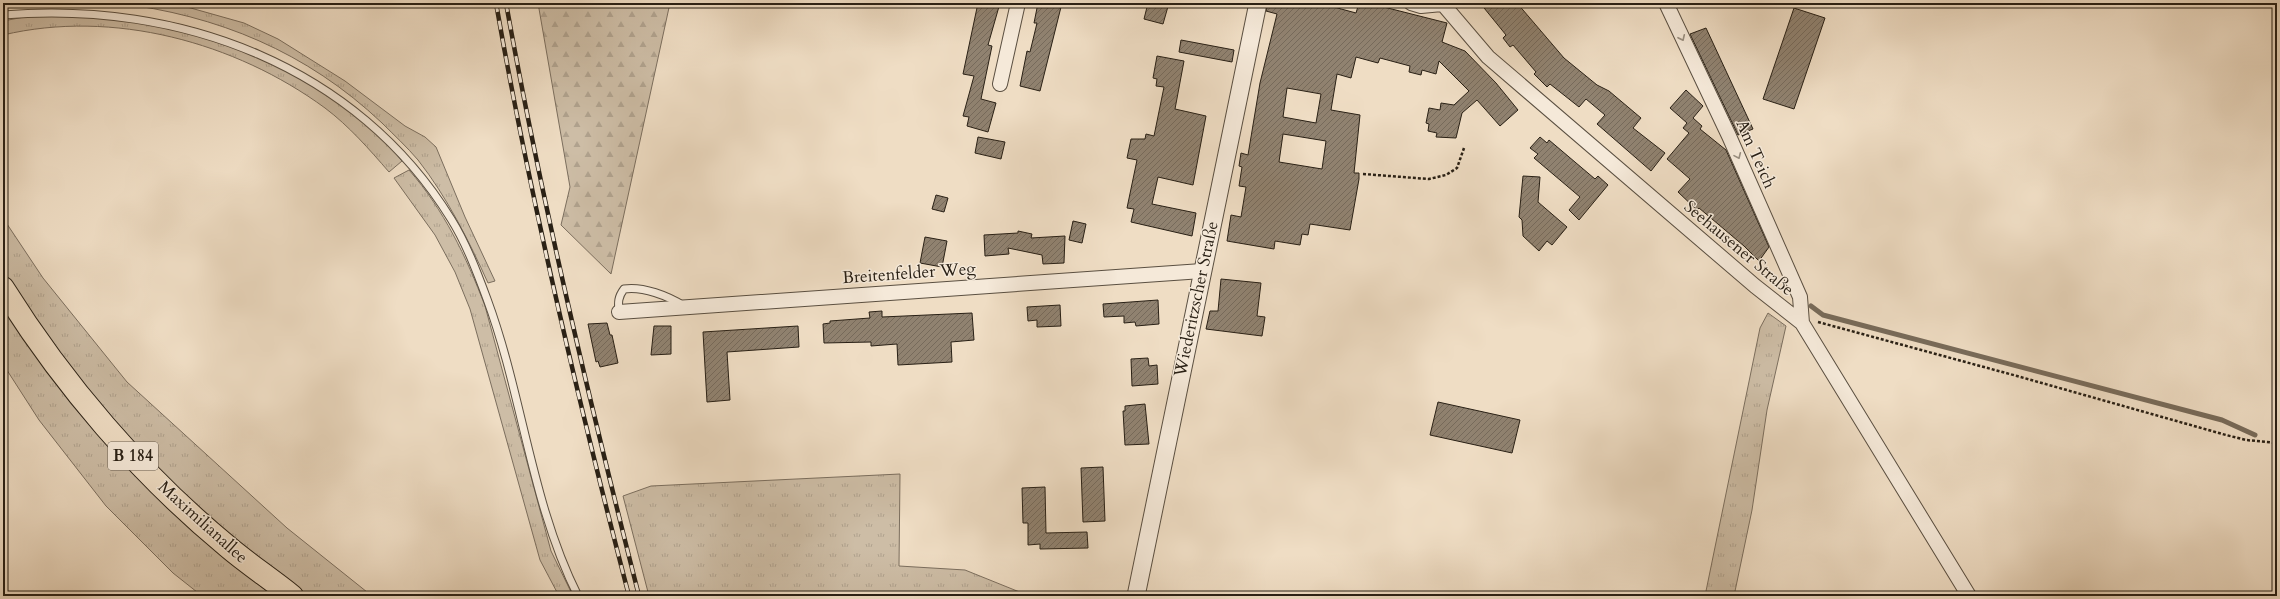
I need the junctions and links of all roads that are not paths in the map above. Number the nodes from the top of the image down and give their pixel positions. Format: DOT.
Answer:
graph roads {
  1 [pos="1018,3"];
  2 [pos="1258,3"];
  3 [pos="1411,3"];
  4 [pos="1442,3"];
  5 [pos="1666,3"];
  6 [pos="84,6"];
  7 [pos="3,15"];
  8 [pos="274,54"];
  9 [pos="1000,84"];
  10 [pos="1202,271"];
  11 [pos="3,288"];
  12 [pos="687,307"];
  13 [pos="619,312"];
  14 [pos="1802,323"];
  15 [pos="292,596"];
  16 [pos="578,596"];
  17 [pos="1136,596"];
  18 [pos="1969,596"];
  1 -- 9 [label="street"];
  2 -- 10 [label="street, Wiederitzscher Straße"];
  3 -- 4 [label="street, Seehausener Straße"];
  4 -- 14 [label="street, Seehausener Straße"];
  5 -- 14 [label="street, Am Teich, one-way"];
  6 -- 7 [label="lane"];
  8 -- 16 [label="lane"];
  10 -- 12 [label="street, Breitenfelder Weg"];
  10 -- 17 [label="street, Wiederitzscher Straße"];
  11 -- 15 [label="main road, Maximilianallee / B 184"];
  12 -- 13 [label="street, Breitenfelder Weg"];
  12 -- 13 [label="lane"];
  14 -- 18 [label="street, Seehausener Straße"];
}
